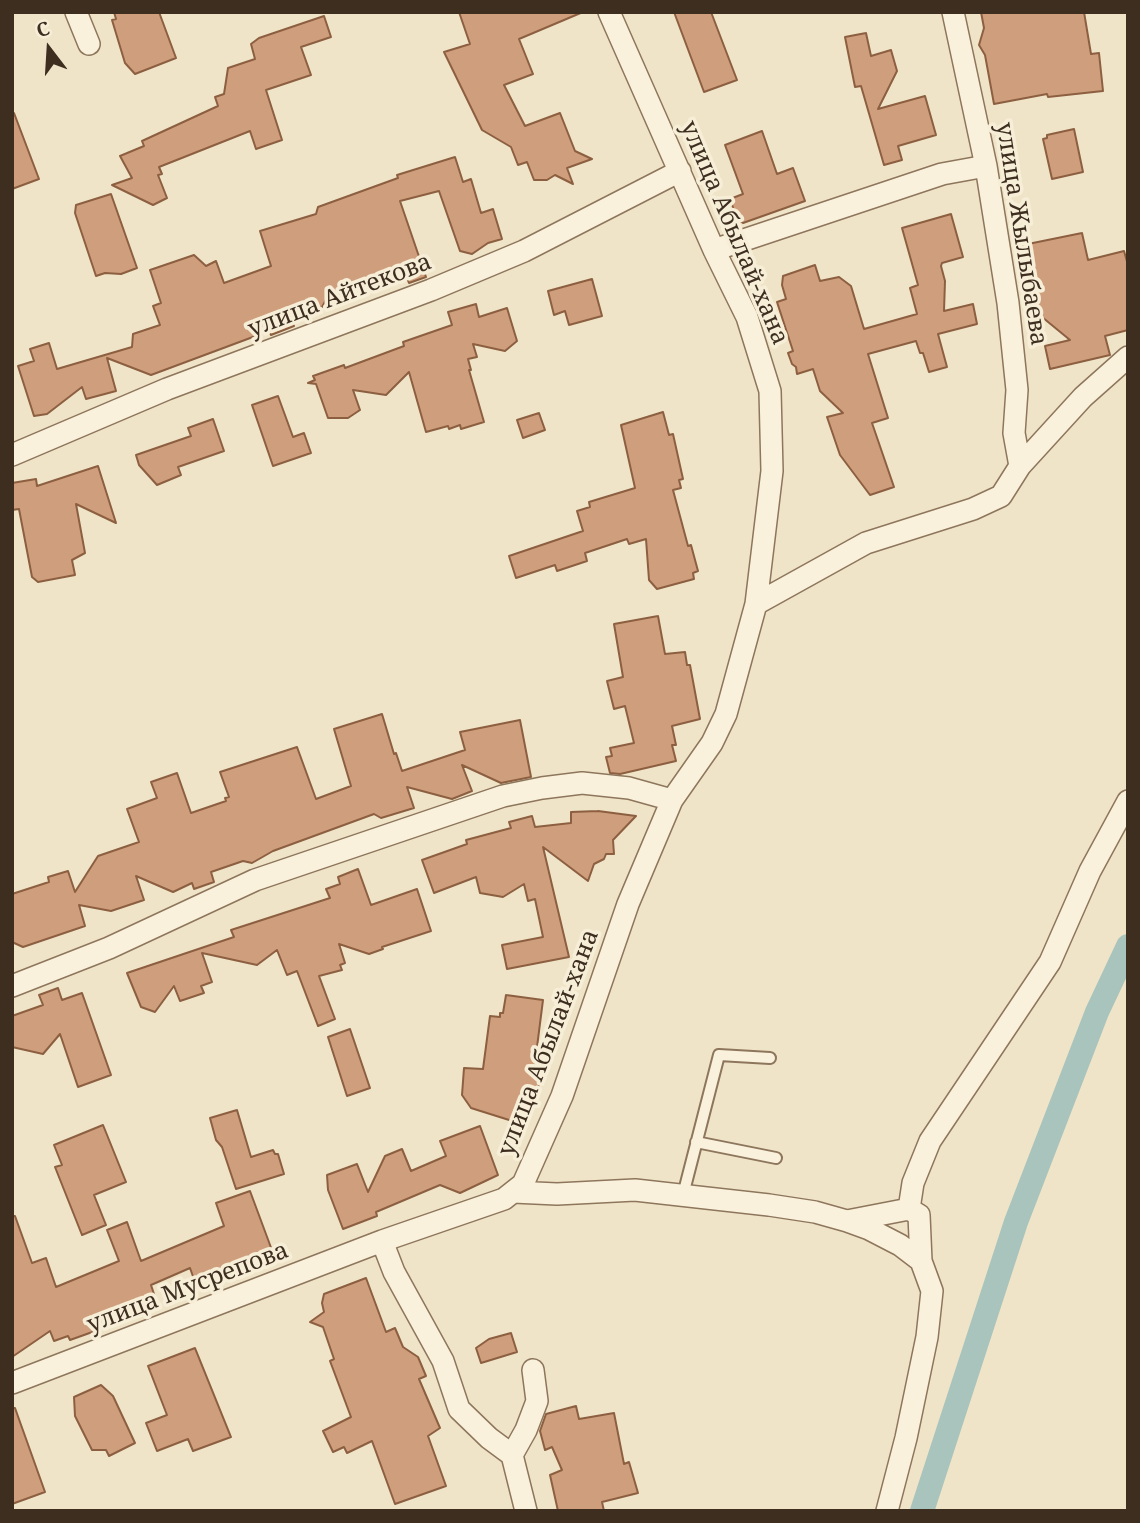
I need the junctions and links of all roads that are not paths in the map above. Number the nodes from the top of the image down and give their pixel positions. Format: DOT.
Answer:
graph roads {
  1 [pos="76,12"];
  2 [pos="609,12"];
  3 [pos="953,12"];
  4 [pos="89,44"];
  5 [pos="986,166"];
  6 [pos="680,171"];
  7 [pos="714,250"];
  8 [pos="1128,357"];
  9 [pos="12,455"];
  10 [pos="1020,466"];
  11 [pos="755,604"];
  12 [pos="672,800"];
  13 [pos="1128,801"];
  14 [pos="12,986"];
  15 [pos="770,1058"];
  16 [pos="696,1142"];
  17 [pos="776,1158"];
  18 [pos="513,1192"];
  19 [pos="683,1195"];
  20 [pos="909,1209"];
  21 [pos="847,1221"];
  22 [pos="382,1241"];
  23 [pos="921,1261"];
  24 [pos="533,1370"];
  25 [pos="12,1383"];
  26 [pos="512,1455"];
  27 [pos="526,1511"];
  28 [pos="887,1511"];
  1 -- 4 [label="street"];
  2 -- 6 [label="street, улица Абылай-хана"];
  3 -- 5 [label="street, улица Жылыбаева"];
  5 -- 7 [label="street"];
  5 -- 10 [label="street, улица Жылыбаева"];
  6 -- 7 [label="street, улица Абылай-хана"];
  6 -- 9 [label="street, улица Айтекова"];
  7 -- 11 [label="street, улица Абылай-хана"];
  8 -- 10 [label="street"];
  10 -- 11 [label="street"];
  11 -- 12 [label="street, улица Абылай-хана"];
  12 -- 14 [label="street"];
  12 -- 18 [label="street, улица Абылай-хана"];
  13 -- 20 [label="street"];
  15 -- 16 [label="lane"];
  16 -- 17 [label="lane"];
  16 -- 19 [label="lane"];
  18 -- 19 [label="street"];
  18 -- 22 [label="street, улица Абылай-хана"];
  19 -- 21 [label="street"];
  20 -- 21 [label="street"];
  20 -- 23 [label="street"];
  21 -- 23 [label="street"];
  22 -- 25 [label="street, улица Мусрепова"];
  22 -- 26 [label="street"];
  23 -- 28 [label="street"];
  24 -- 26 [label="street"];
  26 -- 27 [label="street"];
}
